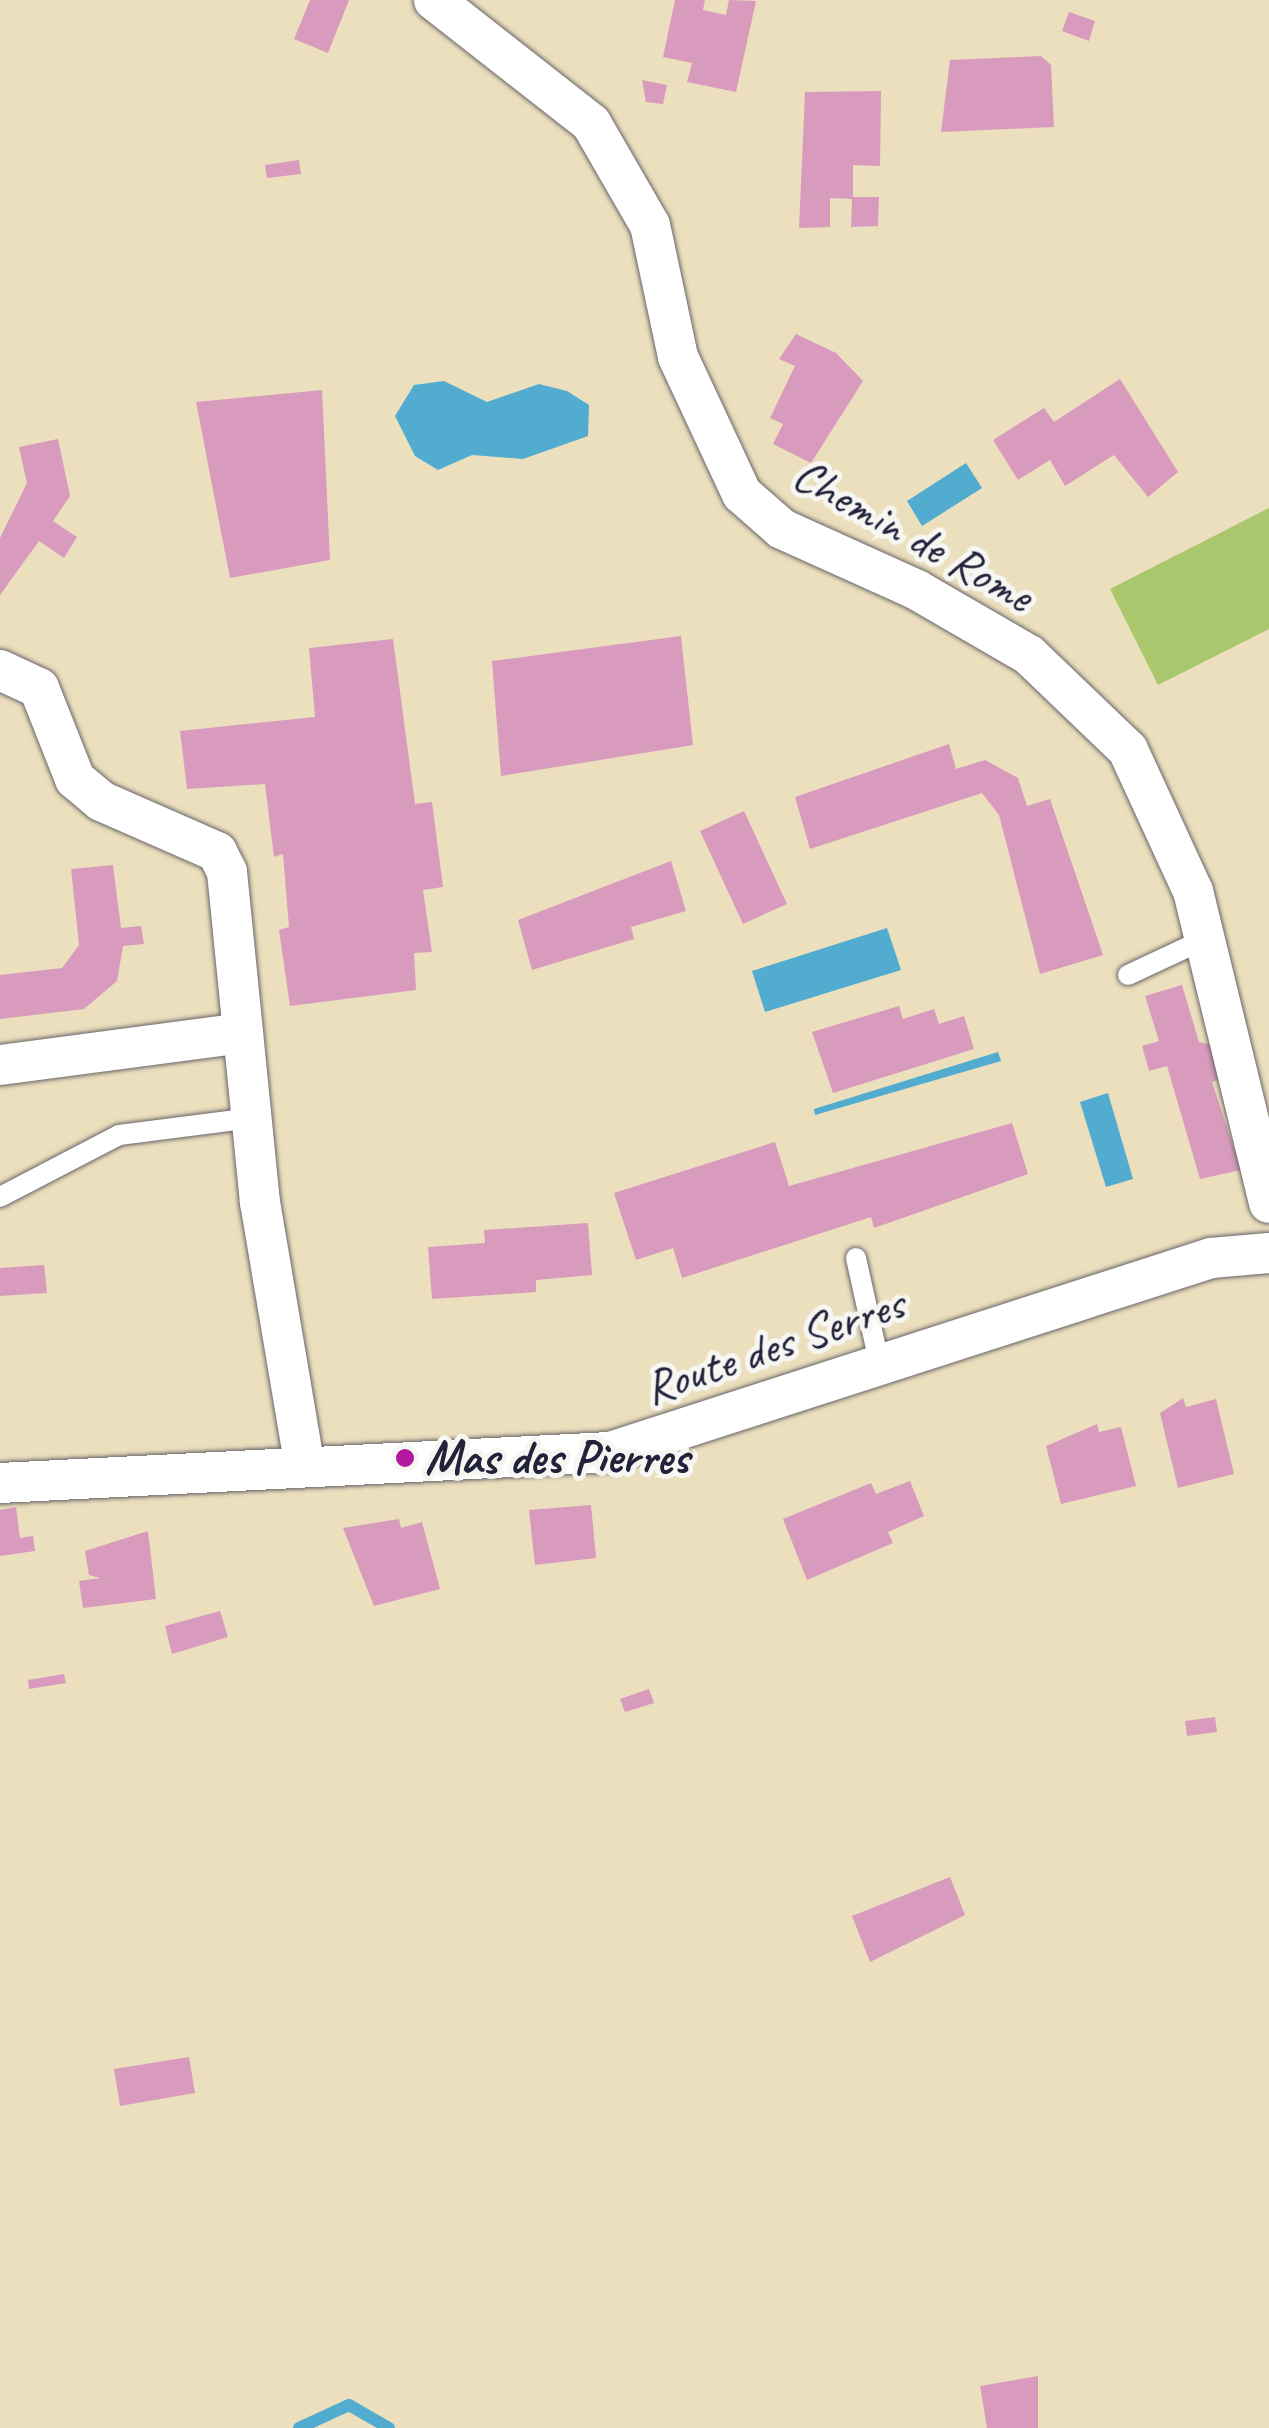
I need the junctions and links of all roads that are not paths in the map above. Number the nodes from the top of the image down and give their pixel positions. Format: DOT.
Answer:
graph roads {
  1 [pos="434,0"];
  2 [pos="0,670"];
  3 [pos="1206,938"];
  4 [pos="1128,975"];
  5 [pos="243,1033"];
  6 [pos="0,1065"];
  7 [pos="263,1142"];
  8 [pos="0,1197"];
  9 [pos="1269,1204"];
  10 [pos="1269,1253"];
  11 [pos="856,1258"];
  12 [pos="879,1362"];
  13 [pos="304,1462"];
  14 [pos="0,1483"];
  1 -- 3 [label="street, Chemin de Rome"];
  2 -- 5 [label="street"];
  3 -- 4 [label="lane"];
  3 -- 9 [label="street, Chemin de Rome"];
  5 -- 6 [label="street"];
  5 -- 7 [label="street"];
  7 -- 8 [label="lane"];
  7 -- 13 [label="street"];
  10 -- 12 [label="street, Route des Serres"];
  11 -- 12 [label="lane"];
  12 -- 13 [label="street, Route des Serres"];
  13 -- 14 [label="street, Route des Serres"];
}
